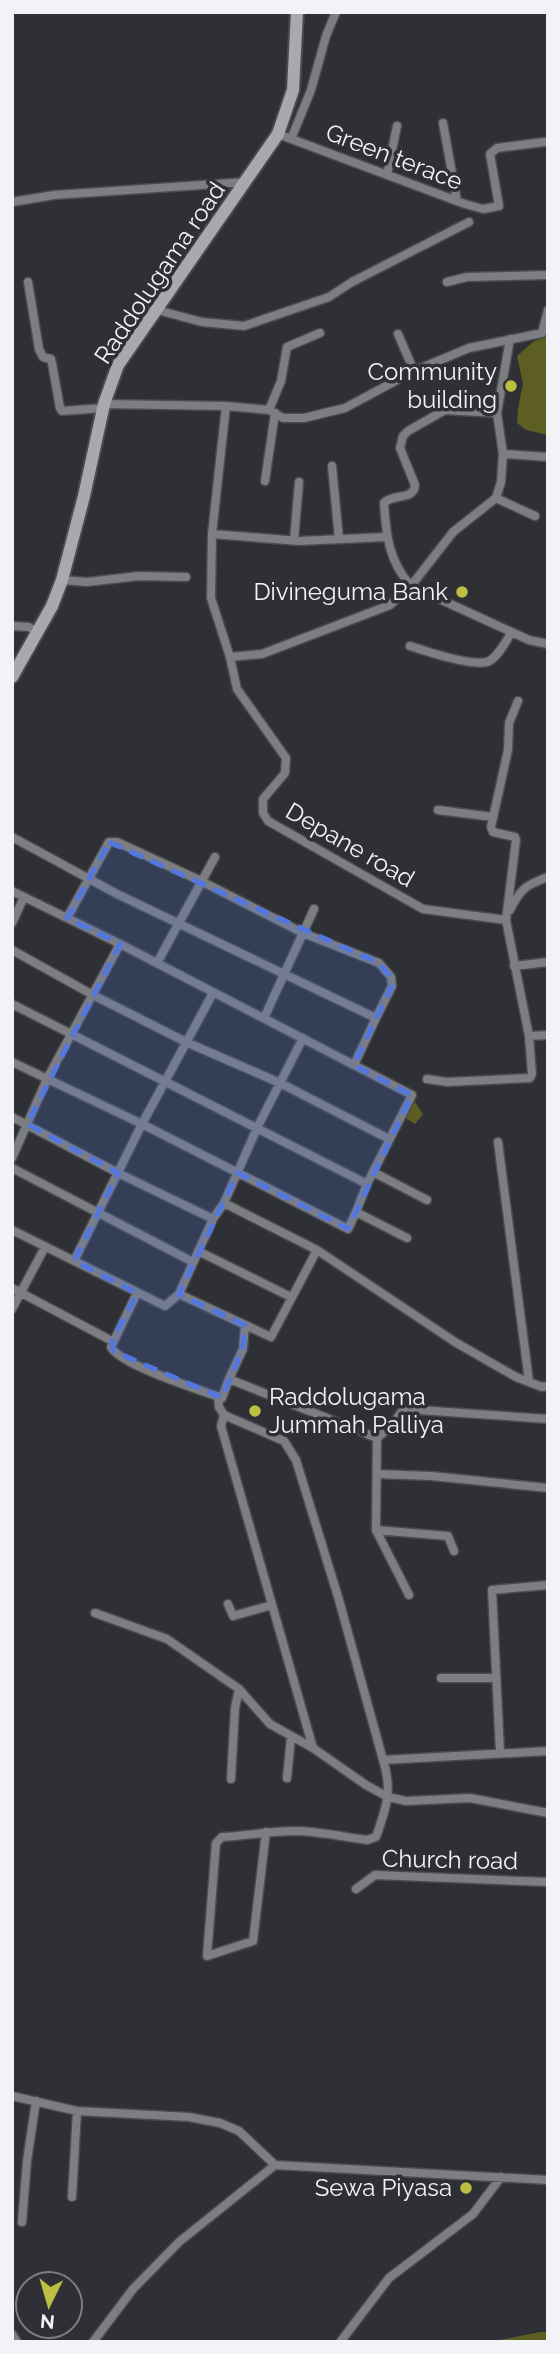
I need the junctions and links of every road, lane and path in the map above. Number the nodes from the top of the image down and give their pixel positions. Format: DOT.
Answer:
graph roads {
  1 [pos="297,12"];
  2 [pos="336,12"];
  3 [pos="443,123"];
  4 [pos="397,126"];
  5 [pos="278,134"];
  6 [pos="291,139"];
  7 [pos="544,142"];
  8 [pos="387,175"];
  9 [pos="246,183"];
  10 [pos="457,201"];
  11 [pos="12,202"];
  12 [pos="469,222"];
  13 [pos="548,275"];
  14 [pos="28,282"];
  15 [pos="447,282"];
  16 [pos="157,310"];
  17 [pos="548,310"];
  18 [pos="320,333"];
  19 [pos="398,334"];
  20 [pos="510,339"];
  21 [pos="414,371"];
  22 [pos="104,406"];
  23 [pos="226,406"];
  24 [pos="272,412"];
  25 [pos="497,413"];
  26 [pos="503,454"];
  27 [pos="548,457"];
  28 [pos="332,466"];
  29 [pos="265,481"];
  30 [pos="299,482"];
  31 [pos="496,498"];
  32 [pos="535,516"];
  33 [pos="212,534"];
  34 [pos="386,537"];
  35 [pos="339,539"];
  36 [pos="294,541"];
  37 [pos="186,577"];
  38 [pos="62,580"];
  39 [pos="411,586"];
  40 [pos="12,626"];
  41 [pos="512,632"];
  42 [pos="38,633"];
  43 [pos="548,644"];
  44 [pos="410,646"];
  45 [pos="230,657"];
  46 [pos="12,677"];
  47 [pos="518,701"];
  48 [pos="438,810"];
  49 [pos="493,817"];
  50 [pos="12,837"];
  51 [pos="215,857"];
  52 [pos="88,877"];
  53 [pos="548,877"];
  54 [pos="201,881"];
  55 [pos="12,891"];
  56 [pos="24,897"];
  57 [pos="314,909"];
  58 [pos="67,918"];
  59 [pos="506,920"];
  60 [pos="180,922"];
  61 [pos="12,923"];
  62 [pos="303,933"];
  63 [pos="120,944"];
  64 [pos="12,950"];
  65 [pos="548,962"];
  66 [pos="157,963"];
  67 [pos="514,966"];
  68 [pos="285,973"];
  69 [pos="214,993"];
  70 [pos="93,995"];
  71 [pos="12,1004"];
  72 [pos="264,1018"];
  73 [pos="376,1018"];
  74 [pos="72,1034"];
  75 [pos="548,1035"];
  76 [pos="529,1036"];
  77 [pos="303,1038"];
  78 [pos="186,1042"];
  79 [pos="12,1062"];
  80 [pos="354,1065"];
  81 [pos="47,1079"];
  82 [pos="427,1079"];
  83 [pos="166,1081"];
  84 [pos="280,1083"];
  85 [pos="12,1117"];
  86 [pos="27,1124"];
  87 [pos="142,1124"];
  88 [pos="257,1128"];
  89 [pos="389,1139"];
  90 [pos="498,1142"];
  91 [pos="12,1157"];
  92 [pos="12,1168"];
  93 [pos="373,1172"];
  94 [pos="118,1173"];
  95 [pos="239,1173"];
  96 [pos="367,1184"];
  97 [pos="427,1200"];
  98 [pos="224,1203"];
  99 [pos="356,1212"];
  100 [pos="99,1213"];
  101 [pos="213,1219"];
  102 [pos="12,1230"];
  103 [pos="407,1238"];
  104 [pos="46,1247"];
  105 [pos="317,1250"];
  106 [pos="198,1251"];
  107 [pos="74,1261"];
  108 [pos="193,1262"];
  109 [pos="17,1290"];
  110 [pos="137,1293"];
  111 [pos="179,1294"];
  112 [pos="291,1297"];
  113 [pos="12,1309"];
  114 [pos="245,1325"];
  115 [pos="112,1340"];
  116 [pos="229,1379"];
  117 [pos="529,1381"];
  118 [pos="548,1386"];
  119 [pos="218,1397"];
  120 [pos="224,1415"];
  121 [pos="548,1419"];
  122 [pos="377,1438"];
  123 [pos="377,1474"];
  124 [pos="548,1489"];
  125 [pos="376,1530"];
  126 [pos="454,1551"];
  127 [pos="548,1585"];
  128 [pos="410,1595"];
  129 [pos="228,1604"];
  130 [pos="272,1605"];
  131 [pos="95,1612"];
  132 [pos="441,1678"];
  133 [pos="495,1678"];
  134 [pos="239,1689"];
  135 [pos="291,1737"];
  136 [pos="313,1748"];
  137 [pos="548,1751"];
  138 [pos="500,1752"];
  139 [pos="383,1760"];
  140 [pos="287,1778"];
  141 [pos="231,1779"];
  142 [pos="388,1797"];
  143 [pos="548,1813"];
  144 [pos="266,1832"];
  145 [pos="548,1882"];
  146 [pos="356,1889"];
  147 [pos="12,2096"];
  148 [pos="36,2101"];
  149 [pos="77,2111"];
  150 [pos="275,2165"];
  151 [pos="501,2177"];
  152 [pos="548,2180"];
  153 [pos="72,2197"];
  154 [pos="22,2222"];
  155 [pos="12,2334"];
  156 [pos="341,2341"];
  157 [pos="17,2342"];
  158 [pos="93,2342"];
  1 -- 5 [label="street, Raddolugama road"];
  2 -- 6 [label="street"];
  3 -- 10 [label="street"];
  4 -- 8 [label="street"];
  5 -- 6 [label="street, Green terace"];
  5 -- 9 [label="street, Raddolugama road"];
  6 -- 8 [label="street, Green terace"];
  7 -- 10 [label="street, Green terace"];
  8 -- 10 [label="street, Green terace"];
  9 -- 11 [label="street"];
  9 -- 16 [label="street, Raddolugama road"];
  12 -- 16 [label="street"];
  13 -- 15 [label="street"];
  14 -- 22 [label="street"];
  16 -- 22 [label="street, Raddolugama road"];
  17 -- 20 [label="street"];
  18 -- 24 [label="street"];
  19 -- 21 [label="street"];
  20 -- 21 [label="street"];
  20 -- 25 [label="street"];
  21 -- 24 [label="street"];
  22 -- 23 [label="street"];
  22 -- 38 [label="street, Raddolugama road"];
  23 -- 24 [label="street"];
  23 -- 33 [label="street, Depane road"];
  24 -- 29 [label="street"];
  25 -- 26 [label="street"];
  25 -- 34 [label="street"];
  26 -- 27 [label="street"];
  26 -- 31 [label="street"];
  28 -- 35 [label="street"];
  30 -- 36 [label="street"];
  31 -- 32 [label="street"];
  31 -- 39 [label="street"];
  33 -- 36 [label="street"];
  33 -- 45 [label="street, Depane road"];
  34 -- 35 [label="street"];
  34 -- 39 [label="street"];
  35 -- 36 [label="street"];
  37 -- 38 [label="street"];
  38 -- 42 [label="street, Raddolugama road"];
  39 -- 41 [label="street"];
  39 -- 45 [label="street"];
  40 -- 42 [label="street"];
  41 -- 43 [label="street"];
  41 -- 44 [label="street"];
  42 -- 46 [label="street, Raddolugama road"];
  45 -- 59 [label="street, Depane road"];
  47 -- 49 [label="street"];
  48 -- 49 [label="street"];
  49 -- 59 [label="street"];
  50 -- 52 [label="street"];
  51 -- 54 [label="street"];
  52 -- 54 [label="street"];
  52 -- 58 [label="street"];
  52 -- 60 [label="street"];
  53 -- 59 [label="street"];
  54 -- 60 [label="street"];
  54 -- 62 [label="street"];
  55 -- 56 [label="street"];
  56 -- 58 [label="street"];
  56 -- 61 [label="street"];
  57 -- 62 [label="street"];
  58 -- 63 [label="street"];
  59 -- 67 [label="street"];
  60 -- 66 [label="street"];
  60 -- 68 [label="street"];
  62 -- 68 [label="street"];
  62 -- 73 [label="street"];
  63 -- 66 [label="street"];
  63 -- 70 [label="street"];
  64 -- 70 [label="street"];
  65 -- 67 [label="street"];
  66 -- 69 [label="street"];
  67 -- 76 [label="street"];
  68 -- 72 [label="street"];
  68 -- 73 [label="street"];
  69 -- 72 [label="street"];
  69 -- 78 [label="street"];
  70 -- 74 [label="street"];
  70 -- 78 [label="street"];
  71 -- 74 [label="street"];
  72 -- 77 [label="street"];
  73 -- 80 [label="street"];
  74 -- 81 [label="street"];
  74 -- 83 [label="street"];
  75 -- 76 [label="street"];
  76 -- 82 [label="street"];
  77 -- 80 [label="street"];
  77 -- 84 [label="street"];
  78 -- 83 [label="street"];
  78 -- 84 [label="street"];
  79 -- 81 [label="street"];
  80 -- 89 [label="street"];
  81 -- 86 [label="street"];
  81 -- 87 [label="street"];
  83 -- 87 [label="street"];
  83 -- 88 [label="street"];
  84 -- 88 [label="street"];
  84 -- 89 [label="street"];
  85 -- 86 [label="street"];
  86 -- 91 [label="street"];
  86 -- 94 [label="street"];
  87 -- 94 [label="street"];
  87 -- 95 [label="street"];
  88 -- 95 [label="street"];
  88 -- 96 [label="street"];
  89 -- 93 [label="street"];
  90 -- 117 [label="street"];
  92 -- 100 [label="street"];
  93 -- 96 [label="street"];
  93 -- 97 [label="street"];
  94 -- 100 [label="street"];
  94 -- 101 [label="street"];
  95 -- 98 [label="street"];
  95 -- 99 [label="street"];
  96 -- 99 [label="street"];
  98 -- 101 [label="street"];
  98 -- 105 [label="street"];
  99 -- 103 [label="street"];
  100 -- 107 [label="street"];
  100 -- 108 [label="street"];
  101 -- 106 [label="street"];
  102 -- 104 [label="street"];
  104 -- 107 [label="street"];
  104 -- 109 [label="street"];
  105 -- 112 [label="street"];
  105 -- 117 [label="street"];
  106 -- 108 [label="street"];
  106 -- 112 [label="street"];
  107 -- 110 [label="street"];
  108 -- 111 [label="street"];
  109 -- 113 [label="street"];
  109 -- 115 [label="street"];
  110 -- 111 [label="street"];
  110 -- 115 [label="street"];
  111 -- 114 [label="street"];
  112 -- 114 [label="street"];
  114 -- 116 [label="street"];
  115 -- 119 [label="street"];
  116 -- 119 [label="street"];
  116 -- 122 [label="street"];
  117 -- 118 [label="street"];
  119 -- 120 [label="street"];
  120 -- 130 [label="street"];
  120 -- 139 [label="street"];
  121 -- 122 [label="street"];
  122 -- 123 [label="street"];
  123 -- 124 [label="street"];
  123 -- 125 [label="street"];
  125 -- 126 [label="street"];
  125 -- 128 [label="street"];
  127 -- 133 [label="street"];
  129 -- 130 [label="street"];
  130 -- 136 [label="street"];
  131 -- 134 [label="street"];
  132 -- 133 [label="street"];
  133 -- 138 [label="street"];
  134 -- 135 [label="street"];
  134 -- 141 [label="street"];
  135 -- 136 [label="street"];
  135 -- 140 [label="street"];
  136 -- 142 [label="street"];
  137 -- 138 [label="street"];
  138 -- 139 [label="street"];
  139 -- 142 [label="street"];
  142 -- 143 [label="street"];
  142 -- 144 [label="street"];
  144 -- 144 [label="street"];
  145 -- 146 [label="street, Church road"];
  147 -- 148 [label="street"];
  148 -- 149 [label="street"];
  148 -- 154 [label="street"];
  149 -- 150 [label="street"];
  149 -- 153 [label="street"];
  150 -- 151 [label="street"];
  150 -- 158 [label="street"];
  151 -- 152 [label="street"];
  151 -- 156 [label="street"];
  155 -- 157 [label="street"];
}
